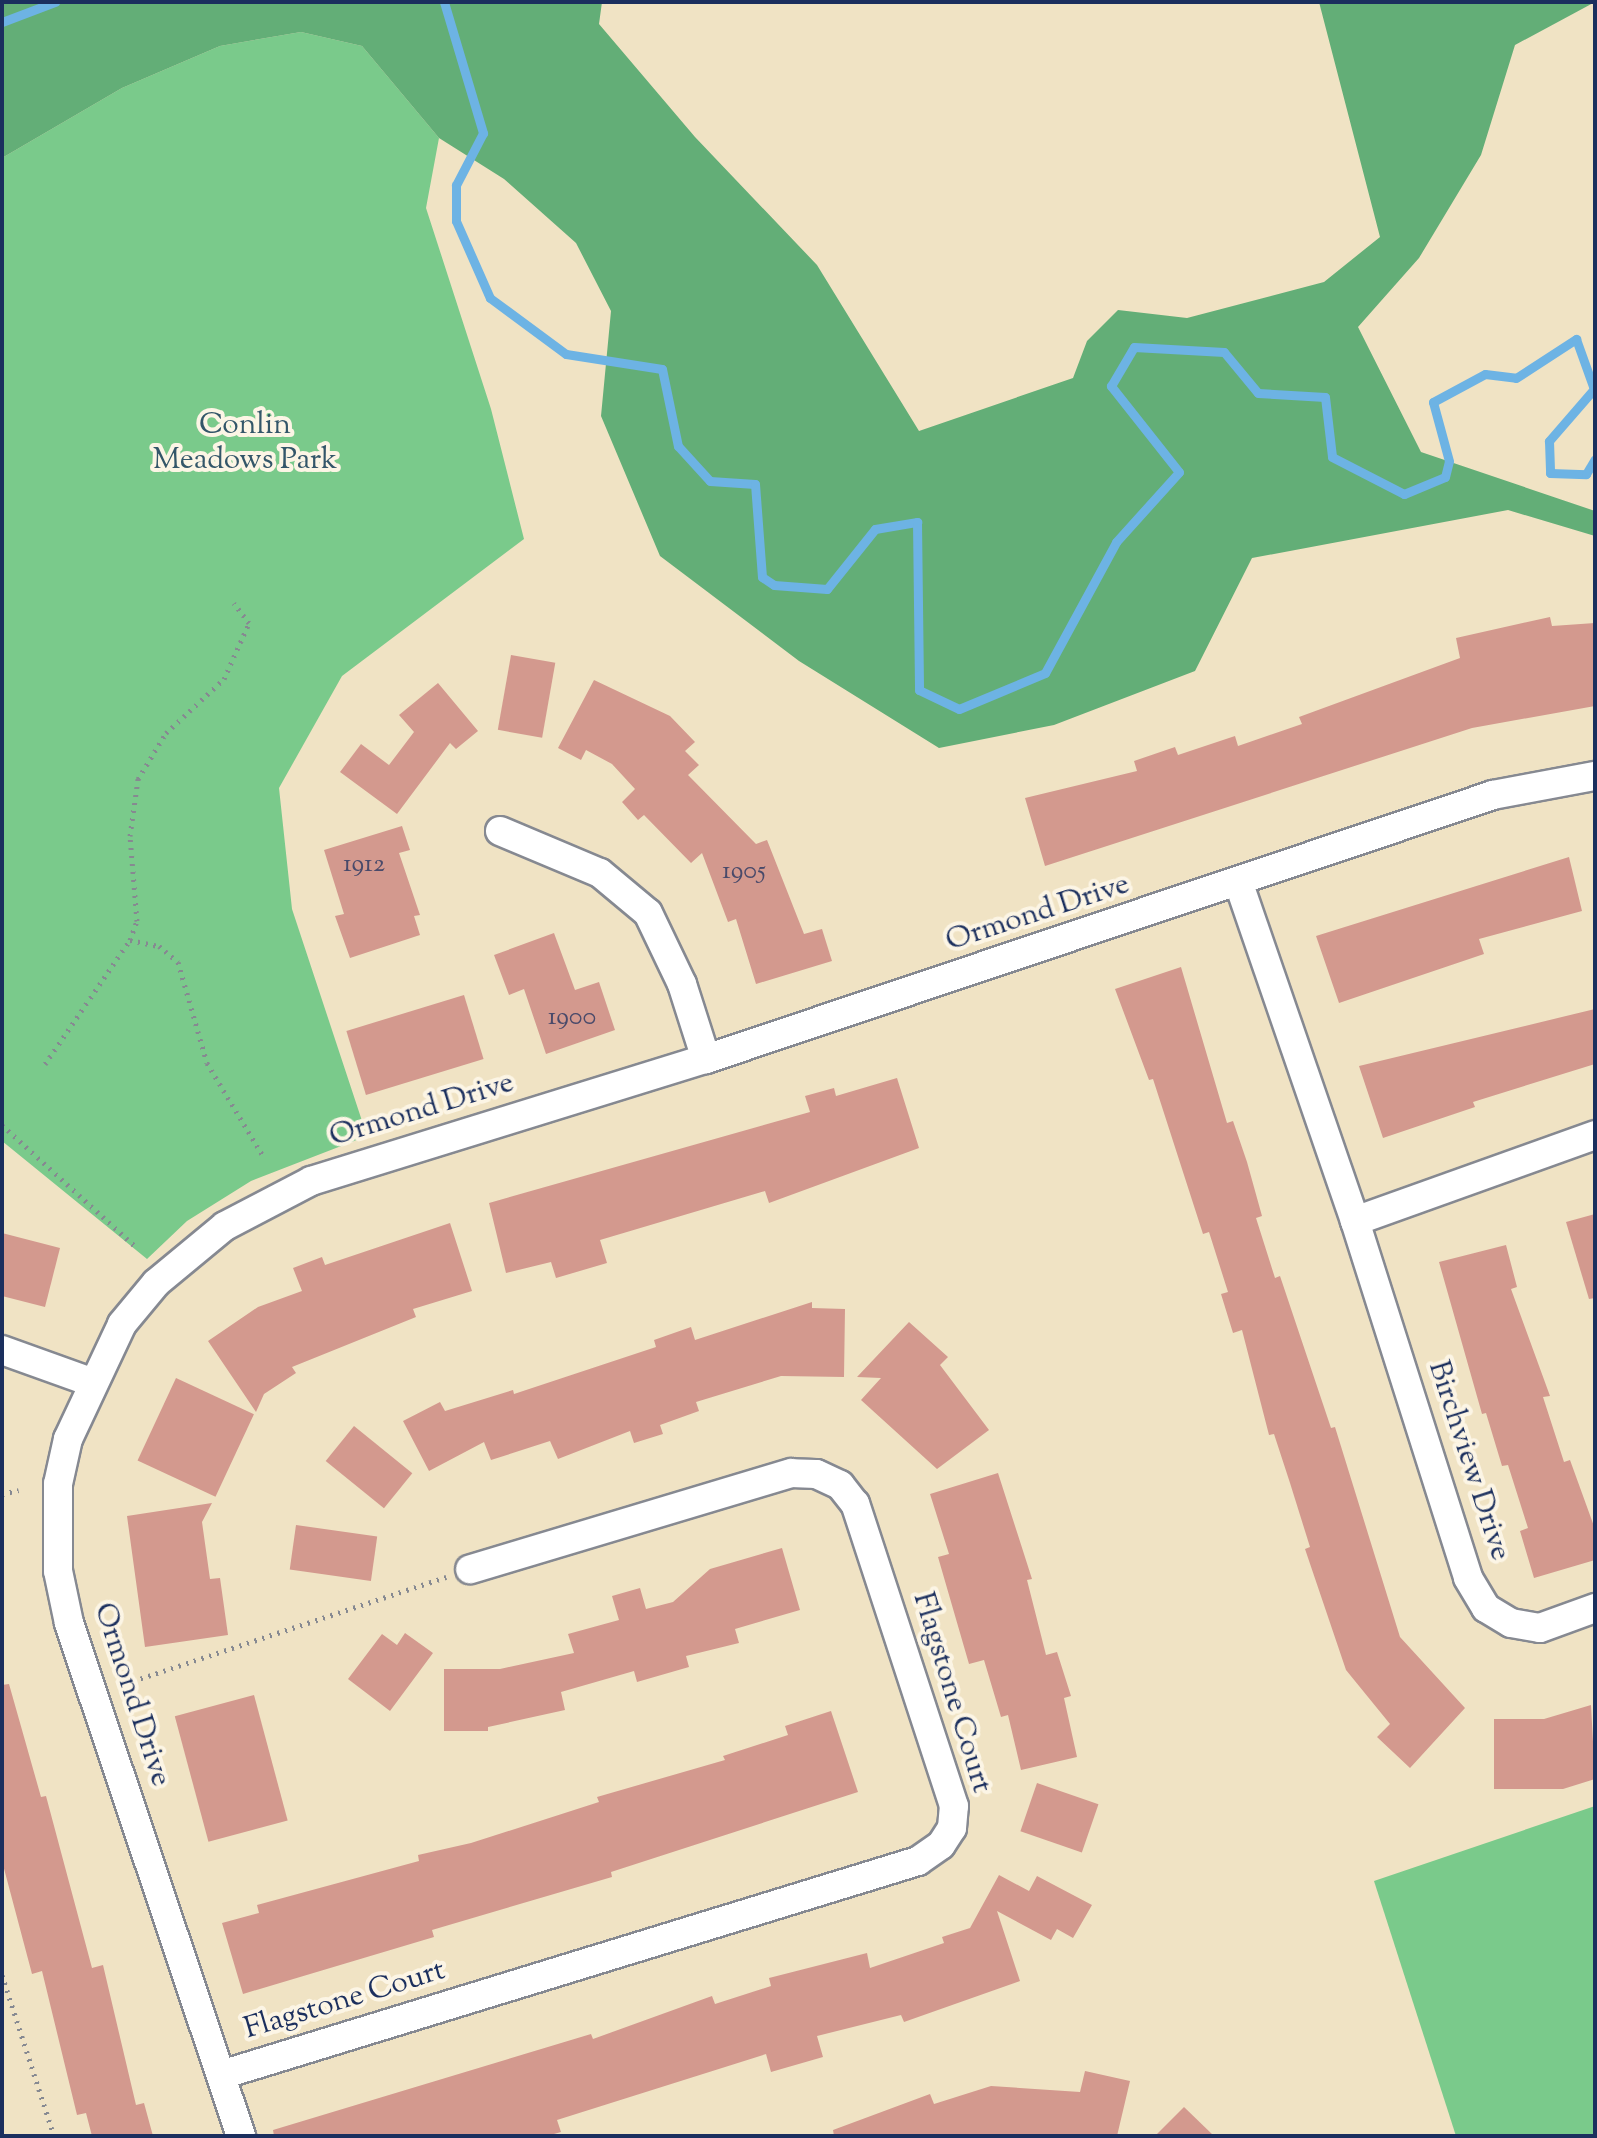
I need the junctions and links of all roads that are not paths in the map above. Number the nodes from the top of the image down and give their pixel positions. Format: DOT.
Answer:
graph roads {
  1 [pos="1595,776"];
  2 [pos="500,831"];
  3 [pos="1239,884"];
  4 [pos="706,1059"];
  5 [pos="1595,1135"];
  6 [pos="1355,1221"];
  7 [pos="2,1350"];
  8 [pos="91,1382"];
  9 [pos="470,1569"];
  10 [pos="1595,1608"];
  11 [pos="221,2075"];
  12 [pos="241,2136"];
  1 -- 3 [label="street, Ormond Drive"];
  2 -- 4 [label="street"];
  3 -- 4 [label="street, Ormond Drive"];
  3 -- 6 [label="street, Birchview Drive"];
  4 -- 8 [label="street, Ormond Drive"];
  5 -- 6 [label="street"];
  6 -- 10 [label="street, Birchview Drive"];
  7 -- 8 [label="street"];
  8 -- 11 [label="street, Ormond Drive"];
  9 -- 11 [label="street, Flagstone Court"];
  11 -- 12 [label="street, Ormond Drive"];
}
